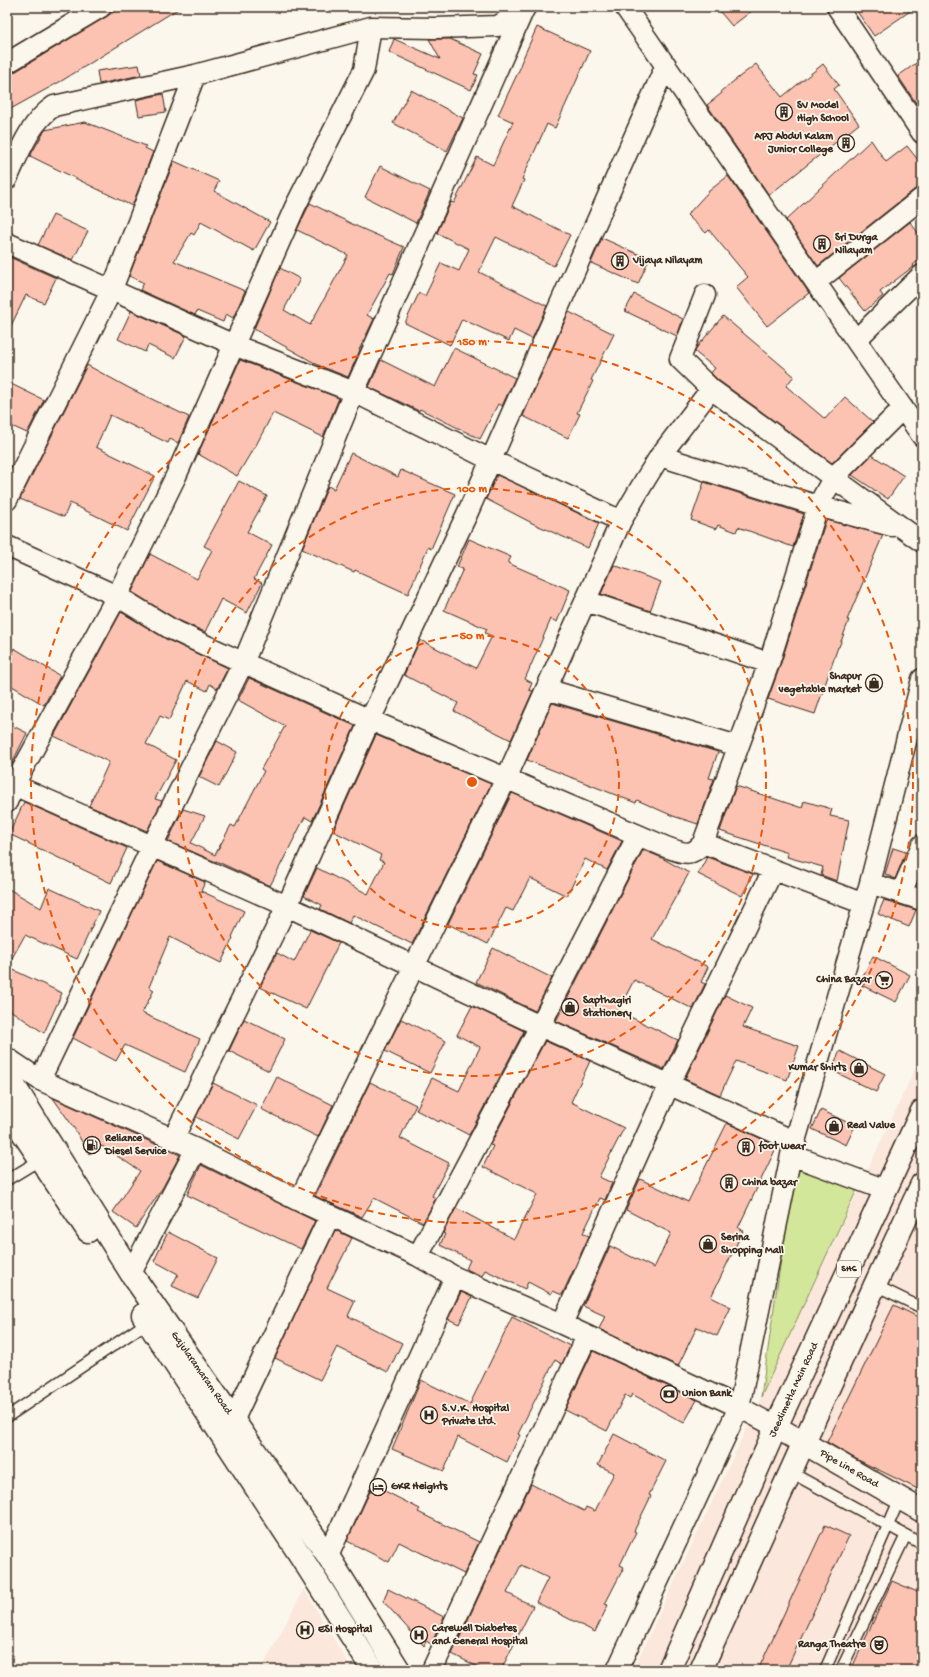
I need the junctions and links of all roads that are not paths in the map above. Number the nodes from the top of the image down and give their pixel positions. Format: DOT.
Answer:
graph roads {
  1 [pos="101,7"];
  2 [pos="625,7"];
  3 [pos="837,7"];
  4 [pos="525,8"];
  5 [pos="371,27"];
  6 [pos="7,63"];
  7 [pos="666,65"];
  8 [pos="195,75"];
  9 [pos="922,133"];
  10 [pos="7,179"];
  11 [pos="922,198"];
  12 [pos="7,243"];
  13 [pos="922,275"];
  14 [pos="816,282"];
  15 [pos="112,289"];
  16 [pos="705,295"];
  17 [pos="856,340"];
  18 [pos="234,345"];
  19 [pos="711,390"];
  20 [pos="354,392"];
  21 [pos="903,408"];
  22 [pos="922,436"];
  23 [pos="660,456"];
  24 [pos="491,460"];
  25 [pos="833,478"];
  26 [pos="7,500"];
  27 [pos="818,506"];
  28 [pos="621,521"];
  29 [pos="904,529"];
  30 [pos="922,542"];
  31 [pos="7,546"];
  32 [pos="117,596"];
  33 [pos="586,601"];
  34 [pos="244,661"];
  35 [pos="769,663"];
  36 [pos="921,686"];
  37 [pos="546,689"];
  38 [pos="370,720"];
  39 [pos="738,746"];
  40 [pos="506,779"];
  41 [pos="9,790"];
  42 [pos="638,835"];
  43 [pos="703,843"];
  44 [pos="922,845"];
  45 [pos="152,846"];
  46 [pos="773,870"];
  47 [pos="870,883"];
  48 [pos="901,893"];
  49 [pos="922,900"];
  50 [pos="864,904"];
  51 [pos="287,906"];
  52 [pos="414,965"];
  53 [pos="540,1026"];
  54 [pos="7,1058"];
  55 [pos="7,1074"];
  56 [pos="40,1080"];
  57 [pos="669,1085"];
  58 [pos="7,1109"];
  59 [pos="922,1111"];
  60 [pos="173,1139"];
  61 [pos="794,1148"];
  62 [pos="196,1149"];
  63 [pos="40,1160"];
  64 [pos="7,1180"];
  65 [pos="922,1184"];
  66 [pos="886,1190"];
  67 [pos="299,1201"];
  68 [pos="330,1215"];
  69 [pos="418,1256"];
  70 [pos="131,1273"];
  71 [pos="455,1277"];
  72 [pos="875,1285"];
  73 [pos="922,1308"];
  74 [pos="148,1322"];
  75 [pos="562,1324"];
  76 [pos="587,1336"];
  77 [pos="739,1407"];
  78 [pos="7,1417"];
  79 [pos="234,1419"];
  80 [pos="776,1427"];
  81 [pos="803,1443"];
  82 [pos="790,1472"];
  83 [pos="900,1498"];
  84 [pos="922,1511"];
  85 [pos="889,1525"];
  86 [pos="906,1535"];
  87 [pos="922,1544"];
  88 [pos="328,1556"];
  89 [pos="726,1615"];
  90 [pos="373,1670"];
  91 [pos="399,1670"];
  92 [pos="432,1670"];
  93 [pos="617,1670"];
  94 [pos="669,1670"];
  95 [pos="686,1670"];
  96 [pos="701,1670"];
  97 [pos="825,1670"];
  98 [pos="841,1670"];
  1 -- 6 [label="street"];
  2 -- 7 [label="street"];
  3 -- 9 [label="street"];
  4 -- 5 [label="street"];
  4 -- 20 [label="street"];
  5 -- 8 [label="street"];
  5 -- 18 [label="street"];
  7 -- 14 [label="street"];
  7 -- 24 [label="street"];
  8 -- 10 [label="street"];
  8 -- 15 [label="street"];
  11 -- 14 [label="street"];
  12 -- 15 [label="street"];
  13 -- 17 [label="street"];
  14 -- 17 [label="street"];
  15 -- 18 [label="street"];
  15 -- 26 [label="street"];
  16 -- 19 [label="street"];
  17 -- 21 [label="street"];
  18 -- 20 [label="street"];
  18 -- 32 [label="street"];
  19 -- 23 [label="street"];
  19 -- 25 [label="street"];
  20 -- 24 [label="street"];
  20 -- 34 [label="street"];
  21 -- 22 [label="street"];
  21 -- 25 [label="street"];
  23 -- 27 [label="street"];
  23 -- 28 [label="street"];
  24 -- 28 [label="street"];
  24 -- 38 [label="street"];
  25 -- 27 [label="street"];
  25 -- 29 [label="street"];
  27 -- 29 [label="street"];
  27 -- 35 [label="street"];
  28 -- 33 [label="street"];
  29 -- 30 [label="street"];
  31 -- 32 [label="street"];
  32 -- 34 [label="street"];
  32 -- 41 [label="street"];
  33 -- 35 [label="street"];
  33 -- 37 [label="street"];
  34 -- 38 [label="street"];
  34 -- 45 [label="street"];
  35 -- 39 [label="street"];
  36 -- 47 [label="street"];
  37 -- 39 [label="street"];
  37 -- 40 [label="street"];
  38 -- 40 [label="street"];
  38 -- 51 [label="street"];
  39 -- 43 [label="street"];
  40 -- 42 [label="street"];
  40 -- 52 [label="street"];
  41 -- 45 [label="street"];
  42 -- 43 [label="street"];
  42 -- 53 [label="street"];
  43 -- 46 [label="street"];
  44 -- 48 [label="street"];
  45 -- 51 [label="street"];
  45 -- 56 [label="street"];
  46 -- 50 [label="street"];
  46 -- 57 [label="street"];
  47 -- 48 [label="street"];
  47 -- 50 [label="street"];
  48 -- 49 [label="street"];
  50 -- 61 [label="street"];
  51 -- 52 [label="street"];
  51 -- 60 [label="street"];
  52 -- 53 [label="street"];
  52 -- 67 [label="street"];
  53 -- 57 [label="street"];
  53 -- 69 [label="street"];
  54 -- 56 [label="street"];
  55 -- 70 [label="main road, Gajularamaram Road"];
  56 -- 60 [label="street"];
  57 -- 61 [label="street"];
  57 -- 75 [label="street"];
  58 -- 63 [label="main road, Gajularamaram Road"];
  59 -- 66 [label="main road, Jeedimetla Main Road / SH6"];
  60 -- 62 [label="street"];
  61 -- 66 [label="street"];
  61 -- 77 [label="street"];
  62 -- 67 [label="street"];
  62 -- 70 [label="street"];
  63 -- 64 [label="lane"];
  63 -- 74 [label="main road, Gajularamaram Road"];
  65 -- 72 [label="main road, SH6"];
  66 -- 80 [label="main road, Jeedimetla Main Road / SH6"];
  67 -- 68 [label="street"];
  68 -- 69 [label="street"];
  68 -- 79 [label="street"];
  69 -- 71 [label="street"];
  70 -- 79 [label="main road, Gajularamaram Road"];
  71 -- 75 [label="street"];
  71 -- 88 [label="street"];
  72 -- 73 [label="lane"];
  72 -- 81 [label="main road, SH6"];
  74 -- 78 [label="lane"];
  74 -- 90 [label="main road, Gajularamaram Road"];
  75 -- 76 [label="street"];
  76 -- 77 [label="street"];
  76 -- 92 [label="street"];
  77 -- 80 [label="street"];
  77 -- 93 [label="street"];
  79 -- 88 [label="main road, Gajularamaram Road"];
  80 -- 81 [label="main road, Pipe Line Road"];
  80 -- 94 [label="main road, Jeedimetla Main Road / SH6"];
  81 -- 82 [label="main road, SH6"];
  81 -- 83 [label="main road, Pipe Line Road"];
  82 -- 85 [label="lane"];
  82 -- 89 [label="main road, SH6"];
  83 -- 84 [label="main road, Pipe Line Road"];
  83 -- 85 [label="lane"];
  85 -- 86 [label="lane"];
  85 -- 97 [label="lane"];
  86 -- 87 [label="lane"];
  86 -- 98 [label="lane"];
  88 -- 91 [label="main road, Gajularamaram Road"];
  89 -- 95 [label="main road"];
  89 -- 96 [label="main road, SH6"];
}
